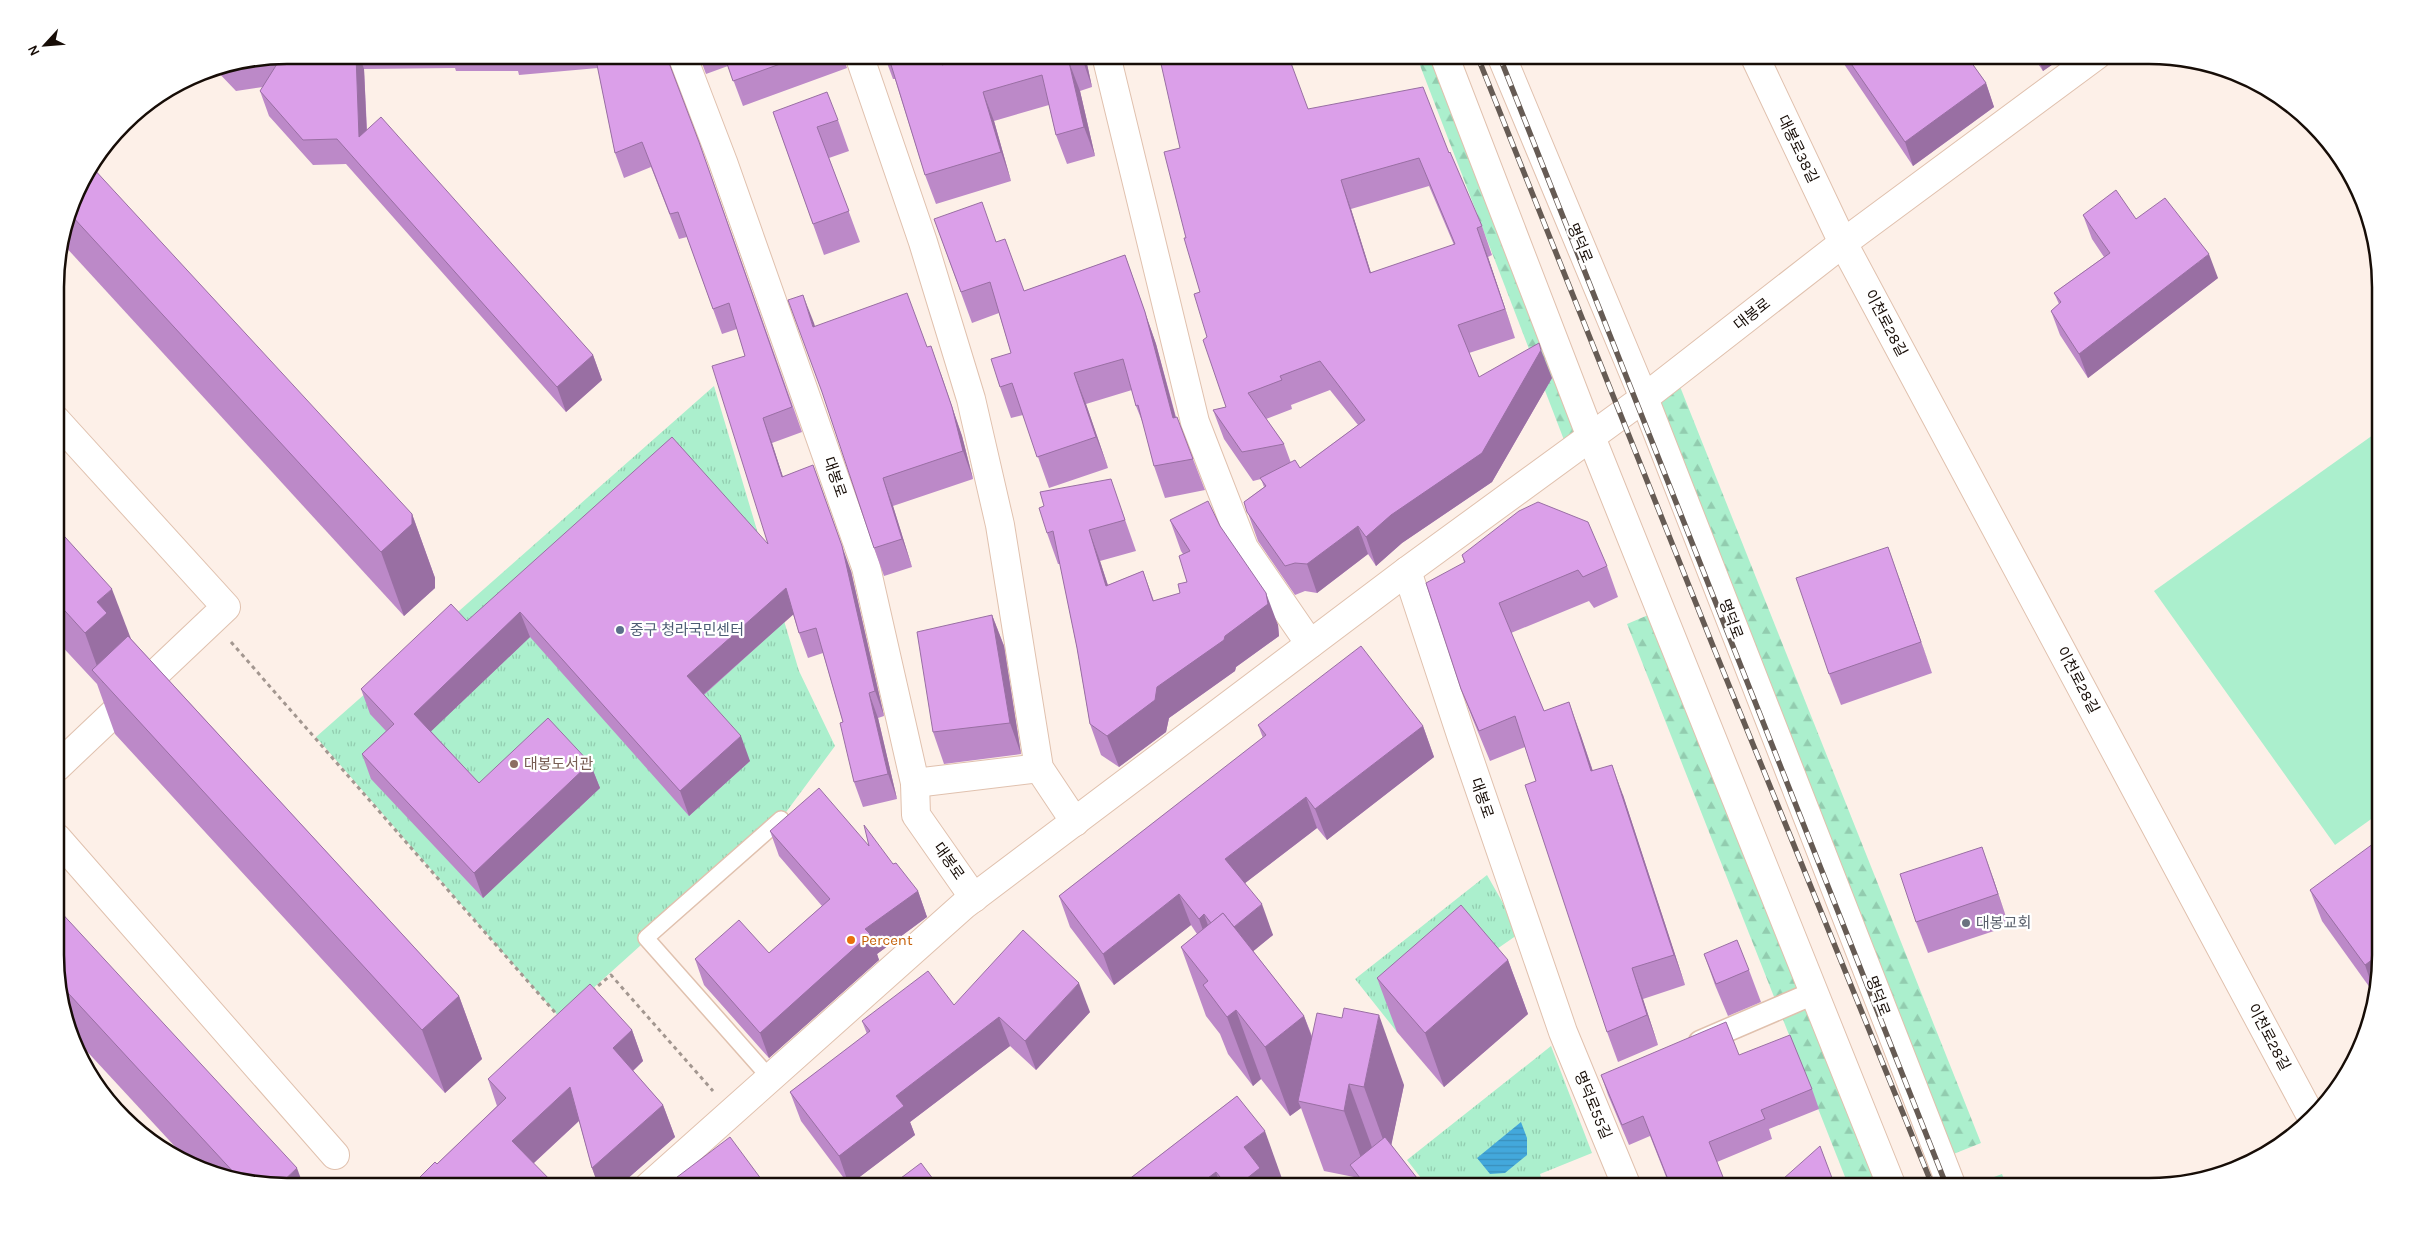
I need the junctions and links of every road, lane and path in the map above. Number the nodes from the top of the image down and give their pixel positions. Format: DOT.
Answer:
graph roads {
  1 [pos="685,64"];
  2 [pos="862,64"];
  3 [pos="1108,64"];
  4 [pos="1447,64"];
  5 [pos="1505,64"];
  6 [pos="1758,64"];
  7 [pos="2085,64"];
  8 [pos="1843,242"];
  9 [pos="1644,398"];
  10 [pos="64,429"];
  11 [pos="1591,437"];
  12 [pos="1407,571"];
  13 [pos="212,621"];
  14 [pos="1310,644"];
  15 [pos="64,759"];
  16 [pos="1039,768"];
  17 [pos="915,783"];
  18 [pos="781,820"];
  19 [pos="1075,822"];
  20 [pos="64,846"];
  21 [pos="974,898"];
  22 [pos="591,992"];
  23 [pos="1814,993"];
  24 [pos="563,1015"];
  25 [pos="1560,1024"];
  26 [pos="1678,1051"];
  27 [pos="770,1078"];
  28 [pos="2308,1111"];
  29 [pos="732,1112"];
  30 [pos="335,1155"];
  31 [pos="658,1178"];
  32 [pos="1624,1178"];
  33 [pos="1888,1178"];
  34 [pos="1948,1178"];
  1 -- 17 [label="street, 대봉로"];
  2 -- 16 [label="street"];
  3 -- 14 [label="street"];
  4 -- 11 [label="street"];
  5 -- 9 [label="street, 명덕로"];
  6 -- 8 [label="street, 대봉로38길"];
  7 -- 8 [label="street, 대봉로"];
  8 -- 9 [label="street, 대봉로"];
  8 -- 28 [label="street, 이천로28길"];
  9 -- 11 [label="street, 대봉로"];
  9 -- 34 [label="street, 명덕로"];
  10 -- 13 [label="street"];
  11 -- 12 [label="street, 대봉로"];
  11 -- 23 [label="street"];
  12 -- 14 [label="street, 대봉로"];
  12 -- 25 [label="street, 대봉로"];
  13 -- 15 [label="street"];
  13 -- 24 [label="path"];
  14 -- 19 [label="street, 대봉로"];
  16 -- 17 [label="street"];
  16 -- 19 [label="street"];
  17 -- 21 [label="street, 대봉로"];
  18 -- 27 [label="lane"];
  19 -- 21 [label="street, 대봉로"];
  20 -- 30 [label="street"];
  21 -- 27 [label="street, 대봉로"];
  22 -- 29 [label="path"];
  23 -- 26 [label="street"];
  23 -- 33 [label="street"];
  25 -- 32 [label="street, 명덕로55길"];
  27 -- 29 [label="street, 대봉로"];
  29 -- 31 [label="street, 대봉로"];
}
